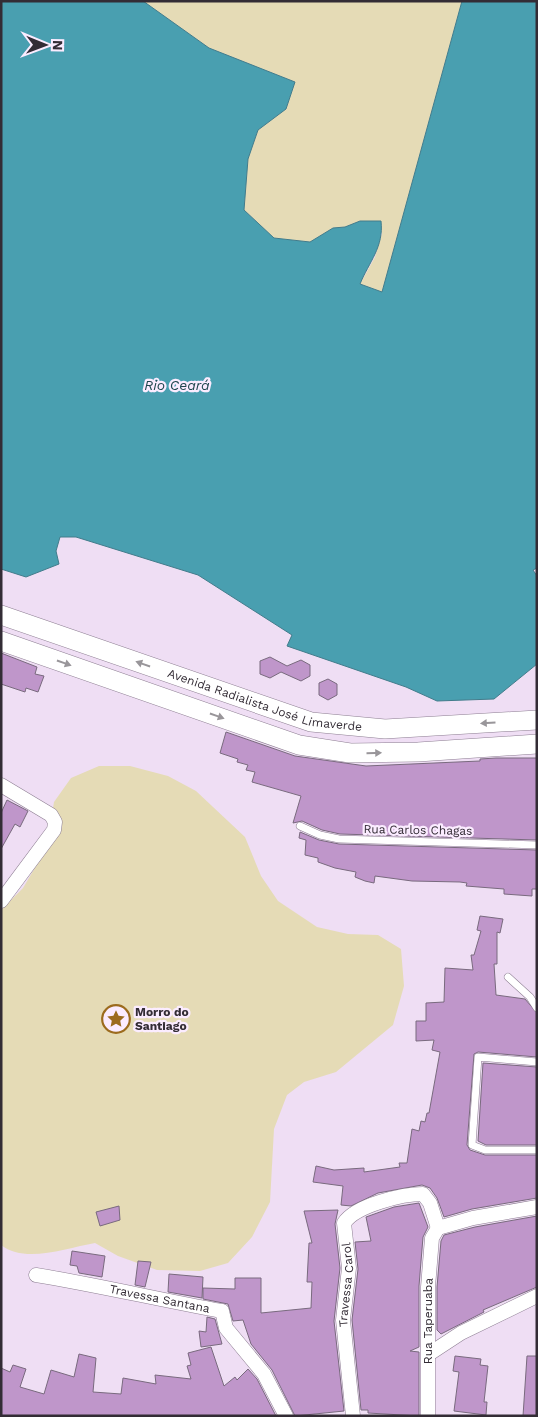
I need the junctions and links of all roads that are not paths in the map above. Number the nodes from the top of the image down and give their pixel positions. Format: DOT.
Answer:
graph roads {
  1 [pos="6,616"];
  2 [pos="46,630"];
  3 [pos="1,640"];
  4 [pos="37,653"];
  5 [pos="537,720"];
  6 [pos="537,744"];
  7 [pos="1,785"];
  8 [pos="300,826"];
  9 [pos="537,844"];
  10 [pos="1,901"];
  11 [pos="508,976"];
  12 [pos="537,1008"];
  13 [pos="537,1062"];
  14 [pos="537,1150"];
  15 [pos="537,1207"];
  16 [pos="438,1228"];
  17 [pos="36,1275"];
  18 [pos="537,1296"];
  19 [pos="429,1354"];
  20 [pos="286,1416"];
  21 [pos="353,1416"];
  22 [pos="428,1416"];
  1 -- 2 [label="main road, Avenida Radialista José Limaverde"];
  1 -- 3 [label="main road"];
  2 -- 4 [label="main road"];
  5 -- 2 [label="main road, Avenida Radialista José Limaverde, one-way"];
  3 -- 4 [label="main road"];
  4 -- 6 [label="main road, one-way"];
  7 -- 10 [label="street"];
  8 -- 9 [label="lane, Rua Carlos Chagas"];
  11 -- 12 [label="lane"];
  13 -- 14 [label="lane"];
  15 -- 16 [label="street"];
  16 -- 19 [label="street, Rua Taperuaba"];
  16 -- 21 [label="street, Travessa Carol"];
  17 -- 20 [label="street, Travessa Santana"];
  18 -- 19 [label="street"];
  19 -- 22 [label="street, Rua Taperuaba"];
}
